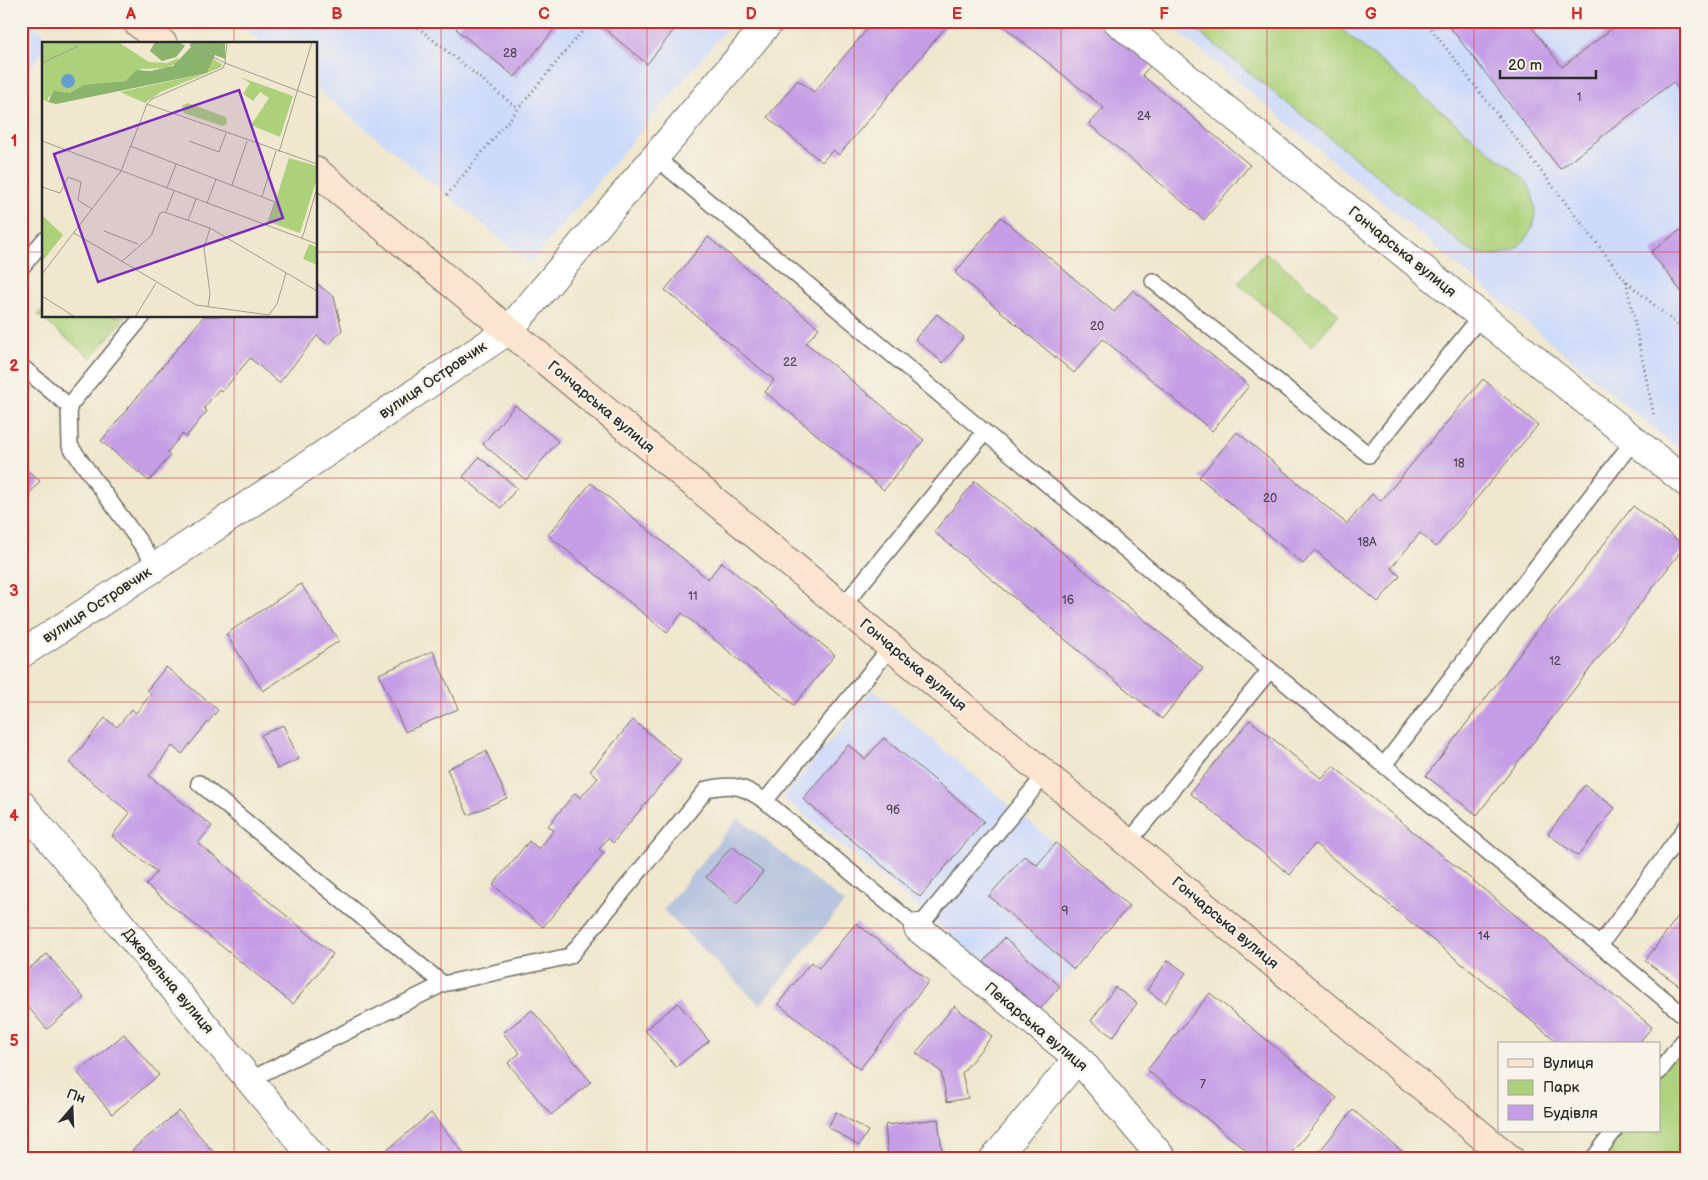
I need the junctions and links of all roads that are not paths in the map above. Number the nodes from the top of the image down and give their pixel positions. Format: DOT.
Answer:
graph roads {
  1 [pos="136,21"];
  2 [pos="770,21"];
  3 [pos="1117,21"];
  4 [pos="161,42"];
  5 [pos="655,157"];
  6 [pos="318,173"];
  7 [pos="42,242"];
  8 [pos="21,268"];
  9 [pos="1153,281"];
  10 [pos="1481,316"];
  11 [pos="141,318"];
  12 [pos="509,330"];
  13 [pos="21,366"];
  14 [pos="69,406"];
  15 [pos="986,432"];
  16 [pos="1634,440"];
  17 [pos="1687,483"];
  18 [pos="157,566"];
  19 [pos="843,606"];
  20 [pos="891,647"];
  21 [pos="21,654"];
  22 [pos="1270,670"];
  23 [pos="1384,765"];
  24 [pos="1046,775"];
  25 [pos="199,783"];
  26 [pos="765,801"];
  27 [pos="21,804"];
  28 [pos="1687,826"];
  29 [pos="1128,843"];
  30 [pos="918,928"];
  31 [pos="1600,945"];
  32 [pos="443,984"];
  33 [pos="1687,1018"];
  34 [pos="1687,1036"];
  35 [pos="1078,1058"];
  36 [pos="1660,1071"];
  37 [pos="249,1080"];
  38 [pos="1613,1132"];
  39 [pos="315,1159"];
  40 [pos="994,1159"];
  41 [pos="1162,1159"];
  42 [pos="1510,1159"];
  43 [pos="1593,1159"];
  1 -- 4 [label="main road"];
  2 -- 5 [label="street, вулиця Островчик"];
  3 -- 10 [label="street, Гончарська вулиця"];
  5 -- 12 [label="street, вулиця Островчик"];
  5 -- 15 [label="lane"];
  6 -- 12 [label="main road, Гончарська вулиця"];
  7 -- 8 [label="lane"];
  9 -- 10 [label="lane"];
  10 -- 16 [label="street, Гончарська вулиця"];
  11 -- 14 [label="lane"];
  12 -- 18 [label="street, вулиця Островчик"];
  12 -- 19 [label="main road, Гончарська вулиця"];
  13 -- 14 [label="lane"];
  14 -- 18 [label="lane"];
  15 -- 19 [label="lane"];
  15 -- 22 [label="lane"];
  16 -- 17 [label="street, Гончарська вулиця"];
  16 -- 23 [label="lane"];
  18 -- 21 [label="street, вулиця Островчик"];
  19 -- 20 [label="main road, Гончарська вулиця"];
  20 -- 24 [label="main road, Гончарська вулиця"];
  20 -- 26 [label="lane"];
  22 -- 23 [label="lane"];
  22 -- 29 [label="lane"];
  23 -- 31 [label="lane"];
  24 -- 29 [label="main road, Гончарська вулиця"];
  24 -- 30 [label="lane"];
  25 -- 32 [label="lane"];
  26 -- 30 [label="lane"];
  26 -- 32 [label="lane"];
  27 -- 37 [label="street, Джерельна вулиця"];
  28 -- 31 [label="lane"];
  29 -- 42 [label="main road, Гончарська вулиця"];
  30 -- 35 [label="street, Пекарська вулиця"];
  31 -- 33 [label="lane"];
  32 -- 37 [label="lane"];
  34 -- 36 [label="lane"];
  35 -- 40 [label="street"];
  35 -- 41 [label="street, Пекарська вулиця"];
  37 -- 39 [label="street, Джерельна вулиця"];
  38 -- 43 [label="lane"];
}
